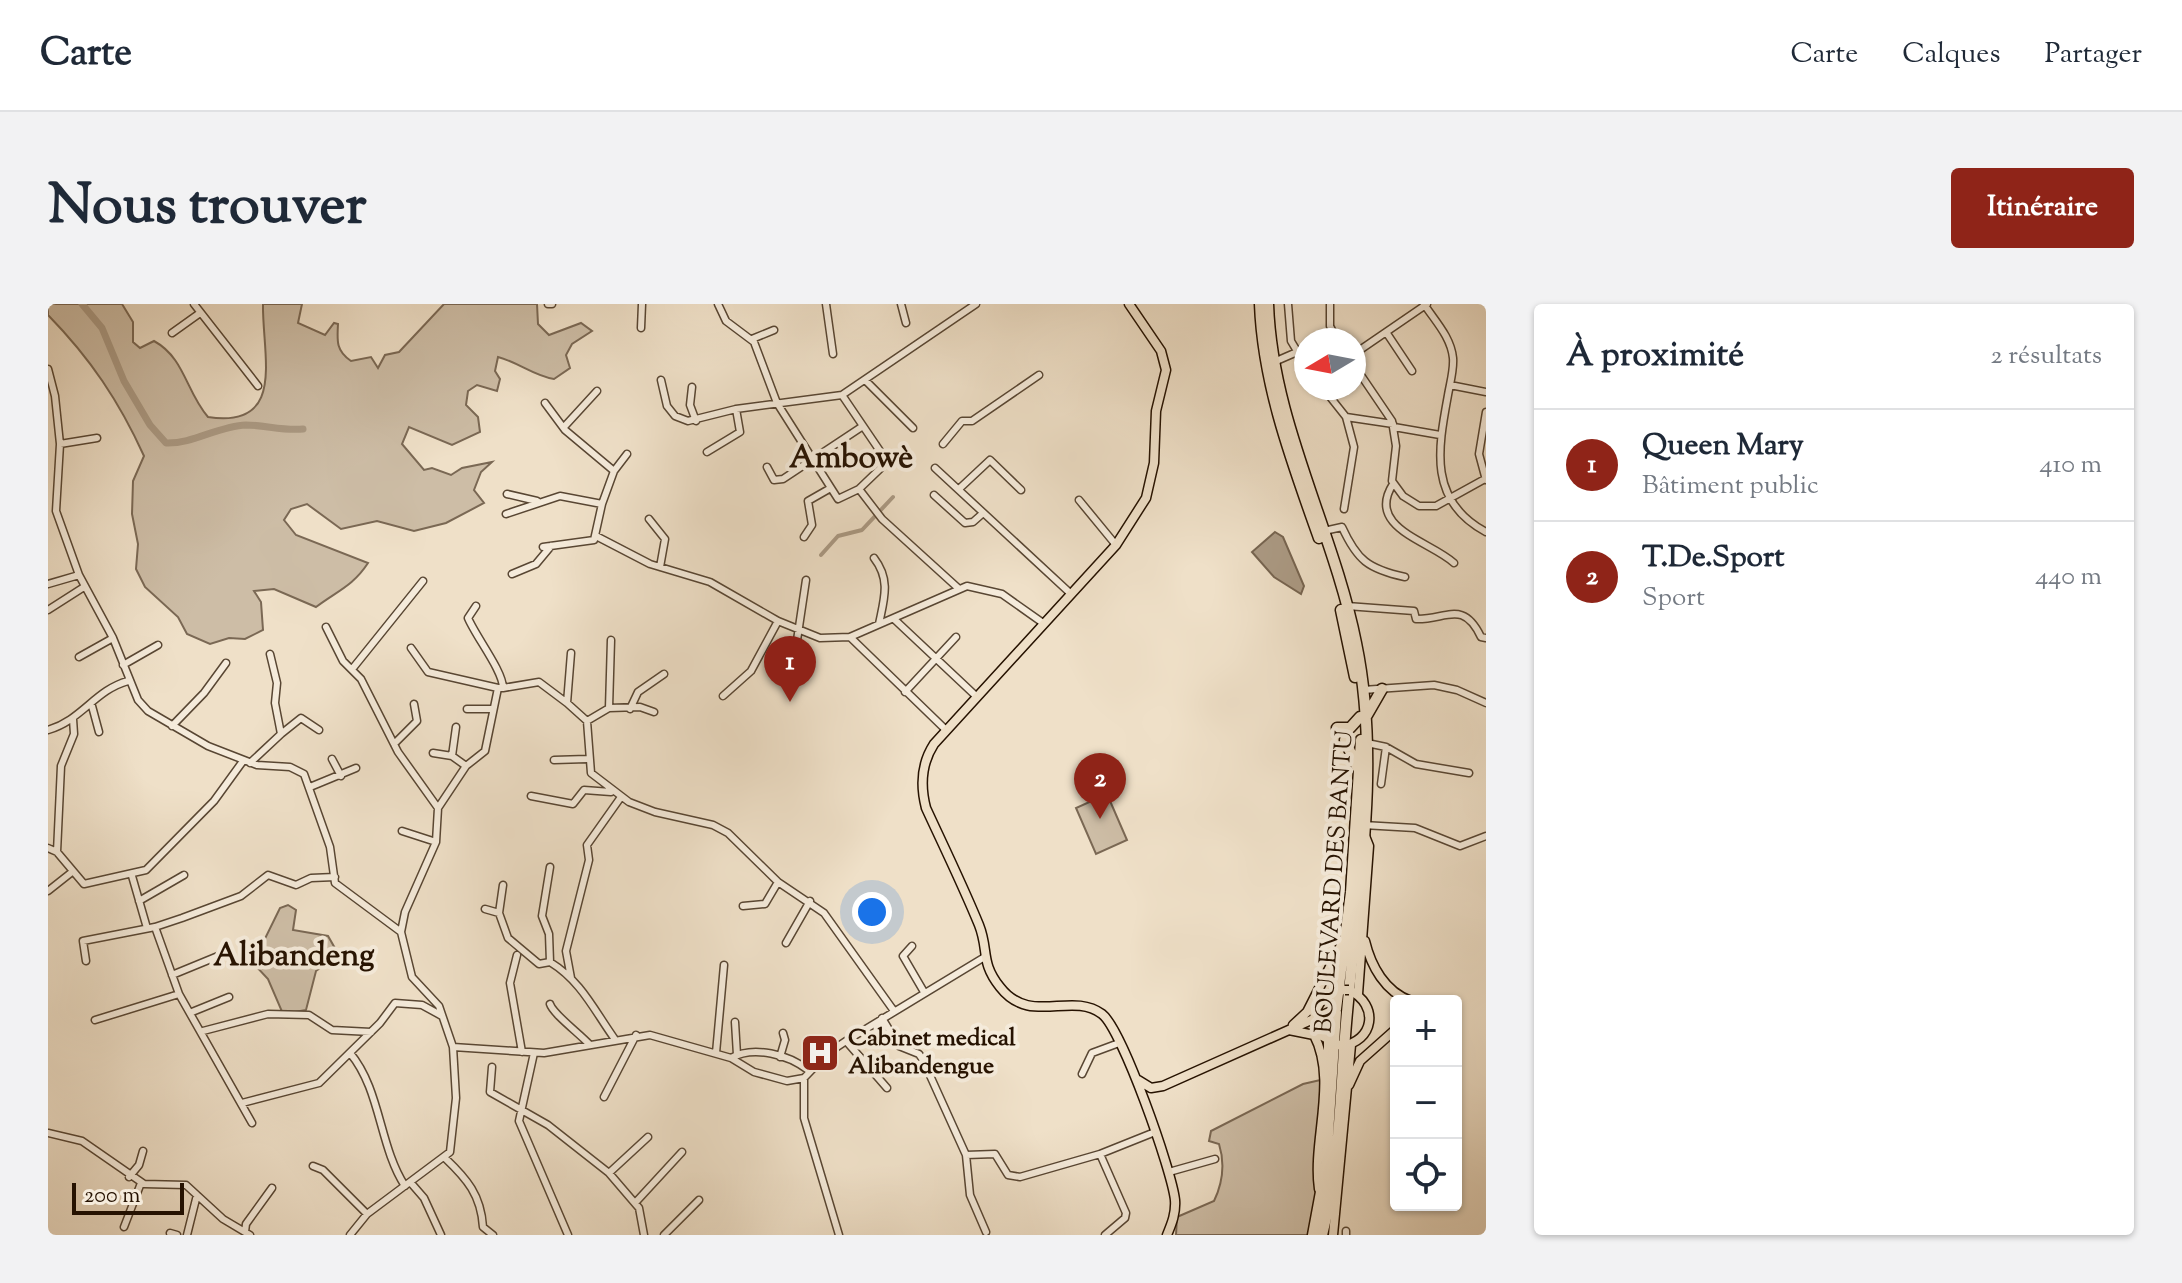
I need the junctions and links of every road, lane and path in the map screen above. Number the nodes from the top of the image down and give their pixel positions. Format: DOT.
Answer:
graph roads {
  1 [pos="194,304"];
  2 [pos="642,304"];
  3 [pos="718,304"];
  4 [pos="826,304"];
  5 [pos="901,304"];
  6 [pos="976,304"];
  7 [pos="1129,304"];
  8 [pos="1260,304"];
  9 [pos="1268,304"];
  10 [pos="1288,304"];
  11 [pos="1330,304"];
  12 [pos="1425,304"];
  13 [pos="200,313"];
  14 [pos="906,323"];
  15 [pos="641,328"];
  16 [pos="1332,328"];
  17 [pos="774,330"];
  18 [pos="1386,332"];
  19 [pos="172,333"];
  20 [pos="752,339"];
  21 [pos="1294,346"];
  22 [pos="1366,346"];
  23 [pos="1294,353"];
  24 [pos="833,354"];
  25 [pos="1274,362"];
  26 [pos="48,369"];
  27 [pos="1412,371"];
  28 [pos="1039,375"];
  29 [pos="661,380"];
  30 [pos="865,380"];
  31 [pos="1366,383"];
  32 [pos="1450,385"];
  33 [pos="258,386"];
  34 [pos="692,387"];
  35 [pos="597,391"];
  36 [pos="1486,392"];
  37 [pos="842,395"];
  38 [pos="1333,400"];
  39 [pos="545,403"];
  40 [pos="777,403"];
  41 [pos="736,409"];
  42 [pos="1486,412"];
  43 [pos="1346,417"];
  44 [pos="696,421"];
  45 [pos="1393,425"];
  46 [pos="863,426"];
  47 [pos="564,427"];
  48 [pos="913,428"];
  49 [pos="1440,437"];
  50 [pos="97,438"];
  51 [pos="60,444"];
  52 [pos="943,444"];
  53 [pos="707,452"];
  54 [pos="627,454"];
  55 [pos="812,461"];
  56 [pos="767,467"];
  57 [pos="935,468"];
  58 [pos="614,471"];
  59 [pos="1485,479"];
  60 [pos="1393,484"];
  61 [pos="829,489"];
  62 [pos="859,489"];
  63 [pos="959,489"];
  64 [pos="1021,490"];
  65 [pos="507,494"];
  66 [pos="934,495"];
  67 [pos="1079,500"];
  68 [pos="1451,500"];
  69 [pos="537,501"];
  70 [pos="602,504"];
  71 [pos="1344,509"];
  72 [pos="56,511"];
  73 [pos="48,512"];
  74 [pos="892,513"];
  75 [pos="506,514"];
  76 [pos="982,514"];
  77 [pos="649,519"];
  78 [pos="886,521"];
  79 [pos="1324,531"];
  80 [pos="1486,532"];
  81 [pos="596,536"];
  82 [pos="804,537"];
  83 [pos="1116,545"];
  84 [pos="874,558"];
  85 [pos="1454,563"];
  86 [pos="660,567"];
  87 [pos="512,574"];
  88 [pos="79,575"];
  89 [pos="1405,577"];
  90 [pos="806,580"];
  91 [pos="423,581"];
  92 [pos="48,584"];
  93 [pos="84,587"];
  94 [pos="958,588"];
  95 [pos="1070,593"];
  96 [pos="476,606"];
  97 [pos="1347,606"];
  98 [pos="48,610"];
  99 [pos="894,619"];
  100 [pos="778,621"];
  101 [pos="1043,623"];
  102 [pos="879,624"];
  103 [pos="326,627"];
  104 [pos="799,631"];
  105 [pos="850,637"];
  106 [pos="956,637"];
  107 [pos="113,638"];
  108 [pos="1486,638"];
  109 [pos="611,640"];
  110 [pos="158,645"];
  111 [pos="411,648"];
  112 [pos="571,653"];
  113 [pos="270,654"];
  114 [pos="79,657"];
  115 [pos="936,659"];
  116 [pos="226,663"];
  117 [pos="123,665"];
  118 [pos="793,667"];
  119 [pos="353,668"];
  120 [pos="664,674"];
  121 [pos="128,681"];
  122 [pos="500,688"];
  123 [pos="1382,689"];
  124 [pos="1363,690"];
  125 [pos="905,692"];
  126 [pos="723,696"];
  127 [pos="977,697"];
  128 [pos="567,703"];
  129 [pos="1486,703"];
  130 [pos="414,704"];
  131 [pos="92,706"];
  132 [pos="609,708"];
  133 [pos="467,709"];
  134 [pos="493,709"];
  135 [pos="630,709"];
  136 [pos="654,712"];
  137 [pos="1363,716"];
  138 [pos="73,719"];
  139 [pos="587,721"];
  140 [pos="172,726"];
  141 [pos="456,727"];
  142 [pos="1337,728"];
  143 [pos="48,730"];
  144 [pos="319,730"];
  145 [pos="946,730"];
  146 [pos="99,732"];
  147 [pos="281,734"];
  148 [pos="1345,740"];
  149 [pos="1367,743"];
  150 [pos="394,744"];
  151 [pos="1386,747"];
  152 [pos="433,753"];
  153 [pos="452,756"];
  154 [pos="332,759"];
  155 [pos="587,759"];
  156 [pos="554,760"];
  157 [pos="246,762"];
  158 [pos="466,766"];
  159 [pos="356,768"];
  160 [pos="1359,772"];
  161 [pos="1469,773"];
  162 [pos="341,776"];
  163 [pos="1381,784"];
  164 [pos="310,787"];
  165 [pos="617,795"];
  166 [pos="531,796"];
  167 [pos="438,808"];
  168 [pos="1363,828"];
  169 [pos="402,831"];
  170 [pos="1486,836"];
  171 [pos="436,842"];
  172 [pos="48,848"];
  173 [pos="57,852"];
  174 [pos="550,867"];
  175 [pos="72,872"];
  176 [pos="184,875"];
  177 [pos="132,876"];
  178 [pos="335,877"];
  179 [pos="778,882"];
  180 [pos="503,885"];
  181 [pos="48,891"];
  182 [pos="139,901"];
  183 [pos="810,901"];
  184 [pos="743,906"];
  185 [pos="485,909"];
  186 [pos="499,913"];
  187 [pos="151,928"];
  188 [pos="1355,931"];
  189 [pos="401,932"];
  190 [pos="786,943"];
  191 [pos="912,946"];
  192 [pos="228,952"];
  193 [pos="517,955"];
  194 [pos="983,958"];
  195 [pos="86,961"];
  196 [pos="550,962"];
  197 [pos="724,965"];
  198 [pos="172,975"];
  199 [pos="1343,975"];
  200 [pos="571,978"];
  201 [pos="924,992"];
  202 [pos="1348,993"];
  203 [pos="179,994"];
  204 [pos="1400,995"];
  205 [pos="229,997"];
  206 [pos="550,1004"];
  207 [pos="1310,1007"];
  208 [pos="894,1011"];
  209 [pos="192,1012"];
  210 [pos="1329,1014"];
  211 [pos="442,1016"];
  212 [pos="882,1018"];
  213 [pos="95,1020"];
  214 [pos="735,1022"];
  215 [pos="1288,1030"];
  216 [pos="203,1031"];
  217 [pos="371,1032"];
  218 [pos="783,1033"];
  219 [pos="1390,1034"];
  220 [pos="636,1035"];
  221 [pos="1314,1035"];
  222 [pos="614,1038"];
  223 [pos="846,1041"];
  224 [pos="1119,1043"];
  225 [pos="590,1045"];
  226 [pos="1340,1045"];
  227 [pos="453,1047"];
  228 [pos="522,1052"];
  229 [pos="350,1053"];
  230 [pos="534,1053"];
  231 [pos="716,1053"];
  232 [pos="734,1057"];
  233 [pos="780,1057"];
  234 [pos="492,1067"];
  235 [pos="808,1070"];
  236 [pos="1082,1074"];
  237 [pos="1134,1076"];
  238 [pos="804,1078"];
  239 [pos="887,1088"];
  240 [pos="1151,1088"];
  241 [pos="1347,1089"];
  242 [pos="604,1097"];
  243 [pos="1143,1097"];
  244 [pos="242,1103"];
  245 [pos="520,1106"];
  246 [pos="252,1123"];
  247 [pos="1155,1132"];
  248 [pos="48,1133"];
  249 [pos="648,1137"];
  250 [pos="143,1151"];
  251 [pos="682,1152"];
  252 [pos="1100,1154"];
  253 [pos="966,1155"];
  254 [pos="445,1158"];
  255 [pos="1215,1159"];
  256 [pos="313,1166"];
  257 [pos="1169,1172"];
  258 [pos="609,1173"];
  259 [pos="129,1177"];
  260 [pos="141,1183"];
  261 [pos="408,1185"];
  262 [pos="272,1188"];
  263 [pos="197,1195"];
  264 [pos="699,1200"];
  265 [pos="635,1203"];
  266 [pos="1321,1204"];
  267 [pos="367,1214"];
  268 [pos="124,1227"];
  269 [pos="986,1232"];
  270 [pos="1333,1233"];
  271 [pos="247,1234"];
  272 [pos="187,1235"];
  273 [pos="350,1235"];
  274 [pos="441,1235"];
  275 [pos="493,1235"];
  276 [pos="568,1235"];
  277 [pos="644,1235"];
  278 [pos="664,1235"];
  279 [pos="839,1235"];
  280 [pos="1105,1235"];
  281 [pos="1158,1235"];
  282 [pos="1167,1235"];
  283 [pos="1313,1235"];
  284 [pos="1322,1235"];
  1 -- 13 [label="street"];
  2 -- 15 [label="street"];
  3 -- 20 [label="street"];
  4 -- 24 [label="street"];
  5 -- 14 [label="street"];
  6 -- 30 [label="street"];
  7 -- 83 [label="main road"];
  8 -- 137 [label="highway, BOULEVARD DES BANTU"];
  9 -- 25 [label="highway, BOULEVARD DES BANTU"];
  10 -- 21 [label="street"];
  11 -- 16 [label="street"];
  12 -- 18 [label="street"];
  12 -- 32 [label="street"];
  13 -- 19 [label="street"];
  13 -- 33 [label="street"];
  17 -- 20 [label="street"];
  18 -- 22 [label="street"];
  18 -- 27 [label="street"];
  20 -- 40 [label="street"];
  23 -- 25 [label="street"];
  25 -- 79 [label="highway, BOULEVARD DES BANTU"];
  26 -- 51 [label="street"];
  28 -- 52 [label="street"];
  29 -- 44 [label="street"];
  30 -- 37 [label="street"];
  30 -- 48 [label="street"];
  31 -- 45 [label="street"];
  32 -- 36 [label="street"];
  32 -- 49 [label="street"];
  34 -- 44 [label="street"];
  35 -- 47 [label="street"];
  37 -- 40 [label="street"];
  37 -- 46 [label="street"];
  38 -- 43 [label="street"];
  39 -- 47 [label="street"];
  40 -- 41 [label="street"];
  40 -- 55 [label="street"];
  41 -- 44 [label="street"];
  41 -- 53 [label="street"];
  42 -- 59 [label="street"];
  43 -- 45 [label="street"];
  43 -- 71 [label="street"];
  45 -- 49 [label="street"];
  45 -- 60 [label="street"];
  46 -- 55 [label="street"];
  46 -- 62 [label="street"];
  47 -- 58 [label="street"];
  49 -- 68 [label="street"];
  50 -- 51 [label="street"];
  51 -- 72 [label="street"];
  54 -- 58 [label="street"];
  55 -- 56 [label="street"];
  55 -- 61 [label="street"];
  57 -- 63 [label="street"];
  58 -- 70 [label="street"];
  59 -- 68 [label="street"];
  60 -- 68 [label="street"];
  60 -- 85 [label="street"];
  61 -- 62 [label="street"];
  61 -- 82 [label="street"];
  62 -- 78 [label="street"];
  63 -- 64 [label="street"];
  63 -- 76 [label="street"];
  65 -- 69 [label="street"];
  66 -- 76 [label="street"];
  67 -- 83 [label="street"];
  68 -- 80 [label="street"];
  69 -- 70 [label="street"];
  69 -- 75 [label="street"];
  70 -- 81 [label="street"];
  72 -- 73 [label="street"];
  72 -- 88 [label="street"];
  74 -- 78 [label="street"];
  76 -- 95 [label="street"];
  77 -- 86 [label="street"];
  78 -- 94 [label="street"];
  79 -- 89 [label="street"];
  79 -- 97 [label="highway, BOULEVARD DES BANTU"];
  81 -- 86 [label="street"];
  81 -- 87 [label="street"];
  83 -- 95 [label="main road"];
  84 -- 102 [label="street"];
  86 -- 100 [label="street"];
  88 -- 92 [label="street"];
  88 -- 93 [label="street"];
  90 -- 104 [label="street"];
  91 -- 119 [label="street"];
  93 -- 98 [label="street"];
  93 -- 107 [label="street"];
  94 -- 99 [label="street"];
  94 -- 101 [label="street"];
  95 -- 101 [label="main road"];
  96 -- 122 [label="street"];
  97 -- 108 [label="street"];
  97 -- 124 [label="highway, BOULEVARD DES BANTU"];
  99 -- 102 [label="street"];
  99 -- 115 [label="street"];
  100 -- 104 [label="street"];
  100 -- 126 [label="street"];
  101 -- 127 [label="main road"];
  102 -- 105 [label="street"];
  103 -- 119 [label="street"];
  104 -- 105 [label="street"];
  104 -- 118 [label="street"];
  105 -- 125 [label="street"];
  106 -- 115 [label="street"];
  107 -- 114 [label="street"];
  107 -- 117 [label="street"];
  109 -- 132 [label="street"];
  110 -- 117 [label="street"];
  111 -- 122 [label="street"];
  112 -- 128 [label="street"];
  113 -- 147 [label="street"];
  115 -- 125 [label="street"];
  115 -- 127 [label="street"];
  116 -- 140 [label="street"];
  117 -- 121 [label="street"];
  119 -- 150 [label="street"];
  120 -- 135 [label="street"];
  121 -- 131 [label="street"];
  121 -- 140 [label="street"];
  122 -- 128 [label="street"];
  122 -- 134 [label="street"];
  123 -- 124 [label="street"];
  123 -- 129 [label="street"];
  123 -- 137 [label="highway"];
  124 -- 137 [label="highway, BOULEVARD DES BANTU"];
  125 -- 145 [label="street"];
  127 -- 145 [label="main road"];
  128 -- 139 [label="street"];
  130 -- 150 [label="street"];
  131 -- 138 [label="street"];
  131 -- 146 [label="street"];
  132 -- 135 [label="street"];
  132 -- 139 [label="street"];
  133 -- 134 [label="street"];
  134 -- 158 [label="street"];
  135 -- 136 [label="street"];
  137 -- 142 [label="highway"];
  137 -- 149 [label="highway, BOULEVARD DES BANTU"];
  137 -- 160 [label="highway, BOULEVARD DES BANTU"];
  138 -- 143 [label="street"];
  138 -- 173 [label="street"];
  139 -- 155 [label="street"];
  140 -- 157 [label="street"];
  141 -- 153 [label="street"];
  144 -- 147 [label="street"];
  145 -- 194 [label="main road"];
  147 -- 157 [label="street"];
  148 -- 160 [label="highway"];
  149 -- 151 [label="street"];
  149 -- 168 [label="highway, BOULEVARD DES BANTU"];
  150 -- 167 [label="street"];
  151 -- 161 [label="street"];
  151 -- 163 [label="street"];
  152 -- 153 [label="street"];
  153 -- 158 [label="street"];
  154 -- 162 [label="street"];
  155 -- 156 [label="street"];
  155 -- 165 [label="street"];
  157 -- 164 [label="street"];
  157 -- 177 [label="street"];
  158 -- 167 [label="street"];
  159 -- 162 [label="street"];
  160 -- 188 [label="highway, BOULEVARD DES BANTU"];
  162 -- 164 [label="street"];
  164 -- 178 [label="street"];
  165 -- 166 [label="street"];
  165 -- 179 [label="street"];
  165 -- 200 [label="street"];
  167 -- 171 [label="street"];
  168 -- 170 [label="street"];
  168 -- 188 [label="highway, BOULEVARD DES BANTU"];
  169 -- 171 [label="street"];
  171 -- 189 [label="street"];
  172 -- 173 [label="street"];
  173 -- 175 [label="street"];
  174 -- 196 [label="street"];
  175 -- 177 [label="street"];
  175 -- 181 [label="street"];
  176 -- 182 [label="street"];
  177 -- 182 [label="street"];
  178 -- 187 [label="street"];
  178 -- 189 [label="street"];
  179 -- 183 [label="street"];
  179 -- 184 [label="street"];
  180 -- 186 [label="street"];
  182 -- 187 [label="street"];
  183 -- 190 [label="street"];
  183 -- 208 [label="street"];
  185 -- 186 [label="street"];
  186 -- 196 [label="street"];
  187 -- 195 [label="street"];
  187 -- 198 [label="street"];
  188 -- 199 [label="highway, BOULEVARD DES BANTU"];
  188 -- 202 [label="highway, BOULEVARD DES BANTU"];
  188 -- 204 [label="main road"];
  188 -- 207 [label="main road"];
  188 -- 210 [label="highway"];
  189 -- 211 [label="street"];
  191 -- 201 [label="street"];
  192 -- 198 [label="street"];
  193 -- 228 [label="street"];
  194 -- 201 [label="street"];
  194 -- 224 [label="main road"];
  196 -- 200 [label="street"];
  197 -- 231 [label="street"];
  198 -- 203 [label="street"];
  199 -- 202 [label="highway, BOULEVARD DES BANTU"];
  199 -- 210 [label="main road"];
  200 -- 222 [label="street"];
  201 -- 208 [label="street"];
  202 -- 210 [label="highway, BOULEVARD DES BANTU"];
  202 -- 210 [label="main road"];
  202 -- 226 [label="highway, BOULEVARD DES BANTU"];
  202 -- 226 [label="main road"];
  203 -- 209 [label="street"];
  203 -- 213 [label="street"];
  205 -- 209 [label="street"];
  206 -- 225 [label="street"];
  207 -- 210 [label="main road"];
  207 -- 215 [label="main road"];
  208 -- 212 [label="street"];
  209 -- 216 [label="street"];
  210 -- 215 [label="main road"];
  210 -- 221 [label="main road"];
  210 -- 226 [label="highway"];
  210 -- 226 [label="highway, BOULEVARD DES BANTU"];
  210 -- 226 [label="main road"];
  211 -- 217 [label="street"];
  211 -- 227 [label="street"];
  212 -- 223 [label="street"];
  212 -- 253 [label="street"];
  214 -- 232 [label="street"];
  215 -- 221 [label="main road"];
  215 -- 240 [label="main road"];
  216 -- 217 [label="street"];
  216 -- 244 [label="street"];
  217 -- 229 [label="street"];
  218 -- 233 [label="street"];
  219 -- 241 [label="main road"];
  220 -- 222 [label="street"];
  220 -- 231 [label="street"];
  220 -- 242 [label="street"];
  221 -- 266 [label="main road"];
  222 -- 225 [label="street"];
  223 -- 235 [label="street"];
  223 -- 239 [label="street"];
  224 -- 236 [label="street"];
  224 -- 237 [label="main road"];
  225 -- 230 [label="street"];
  226 -- 241 [label="main road"];
  226 -- 266 [label="highway, BOULEVARD DES BANTU"];
  226 -- 284 [label="highway, BOULEVARD DES BANTU"];
  227 -- 228 [label="street"];
  227 -- 254 [label="street"];
  228 -- 230 [label="street"];
  229 -- 244 [label="street"];
  229 -- 261 [label="street"];
  230 -- 245 [label="street"];
  231 -- 232 [label="street"];
  232 -- 233 [label="street"];
  232 -- 238 [label="street"];
  233 -- 235 [label="street"];
  234 -- 245 [label="street"];
  235 -- 238 [label="street"];
  237 -- 240 [label="main road"];
  237 -- 243 [label="main road"];
  238 -- 279 [label="street"];
  240 -- 243 [label="main road"];
  241 -- 270 [label="main road"];
  243 -- 247 [label="main road"];
  244 -- 246 [label="street"];
  245 -- 258 [label="street"];
  245 -- 276 [label="street"];
  247 -- 252 [label="street"];
  247 -- 257 [label="main road"];
  248 -- 259 [label="street"];
  249 -- 258 [label="street"];
  250 -- 259 [label="street"];
  251 -- 265 [label="street"];
  252 -- 253 [label="street"];
  252 -- 280 [label="street"];
  253 -- 269 [label="street"];
  254 -- 261 [label="street"];
  254 -- 275 [label="street"];
  255 -- 257 [label="street"];
  256 -- 267 [label="street"];
  257 -- 282 [label="main road"];
  258 -- 265 [label="street"];
  259 -- 260 [label="street"];
  260 -- 263 [label="street"];
  260 -- 268 [label="street"];
  261 -- 267 [label="street"];
  261 -- 274 [label="street"];
  262 -- 271 [label="street"];
  263 -- 271 [label="street"];
  263 -- 272 [label="street"];
  264 -- 278 [label="street"];
  265 -- 277 [label="street"];
  266 -- 283 [label="highway, BOULEVARD DES BANTU"];
  267 -- 273 [label="street"];
  281 -- 282 [label="main road"];
}
